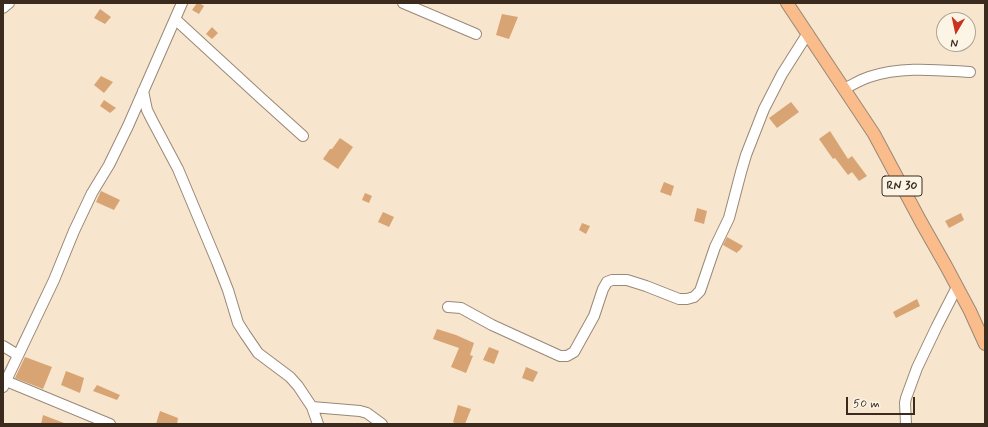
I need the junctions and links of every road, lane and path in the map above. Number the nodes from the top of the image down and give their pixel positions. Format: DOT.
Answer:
graph roads {
  1 [pos="9,3"];
  2 [pos="182,3"];
  3 [pos="403,3"];
  4 [pos="788,3"];
  5 [pos="3,8"];
  6 [pos="175,19"];
  7 [pos="476,34"];
  8 [pos="808,34"];
  9 [pos="970,72"];
  10 [pos="844,89"];
  11 [pos="143,91"];
  12 [pos="303,136"];
  13 [pos="957,288"];
  14 [pos="448,307"];
  15 [pos="985,344"];
  16 [pos="3,346"];
  17 [pos="18,355"];
  18 [pos="4,384"];
  19 [pos="312,407"];
  20 [pos="318,423"];
  21 [pos="110,424"];
  22 [pos="382,424"];
  23 [pos="906,424"];
  1 -- 5 [label="street"];
  2 -- 6 [label="street"];
  3 -- 7 [label="street"];
  4 -- 8 [label="main road, RN 30"];
  6 -- 11 [label="street"];
  6 -- 12 [label="street"];
  8 -- 10 [label="main road, RN 30"];
  8 -- 14 [label="street"];
  9 -- 10 [label="street"];
  10 -- 13 [label="main road, RN 30"];
  11 -- 17 [label="street"];
  11 -- 19 [label="street"];
  13 -- 15 [label="main road, RN 30"];
  13 -- 23 [label="street"];
  16 -- 17 [label="street"];
  17 -- 18 [label="street"];
  18 -- 21 [label="street"];
  19 -- 20 [label="street"];
  19 -- 22 [label="street"];
}
